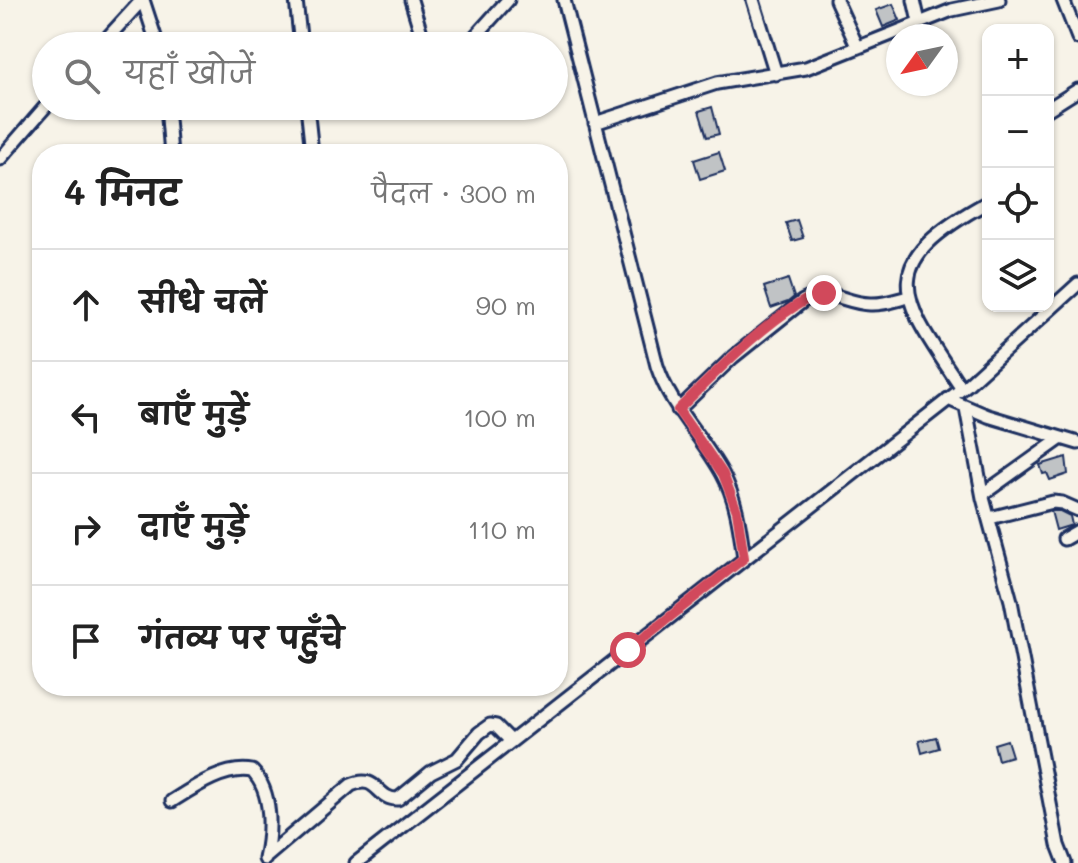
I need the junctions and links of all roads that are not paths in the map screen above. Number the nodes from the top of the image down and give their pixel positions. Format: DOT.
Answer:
graph roads {
  1 [pos="142,0"];
  2 [pos="296,0"];
  3 [pos="411,0"];
  4 [pos="508,0"];
  5 [pos="564,0"];
  6 [pos="753,0"];
  7 [pos="836,0"];
  8 [pos="914,0"];
  9 [pos="999,0"];
  10 [pos="1063,0"];
  11 [pos="919,22"];
  12 [pos="113,32"];
  13 [pos="153,32"];
  14 [pos="299,32"];
  15 [pos="421,32"];
  16 [pos="479,32"];
  17 [pos="1078,38"];
  18 [pos="857,46"];
  19 [pos="776,74"];
  20 [pos="1078,90"];
  21 [pos="1054,105"];
  22 [pos="34,120"];
  23 [pos="168,120"];
  24 [pos="308,120"];
  25 [pos="595,123"];
  26 [pos="170,144"];
  27 [pos="311,144"];
  28 [pos="0,159"];
  29 [pos="982,206"];
  30 [pos="1078,284"];
  31 [pos="908,297"];
  32 [pos="962,389"];
  33 [pos="948,399"];
  34 [pos="966,408"];
  35 [pos="678,410"];
  36 [pos="1060,439"];
  37 [pos="1078,443"];
  38 [pos="983,494"];
  39 [pos="1078,510"];
  40 [pos="990,518"];
  41 [pos="1078,531"];
  42 [pos="1064,539"];
  43 [pos="744,558"];
  44 [pos="511,741"];
  45 [pos="172,801"];
  46 [pos="265,860"];
  47 [pos="356,863"];
  48 [pos="1065,863"];
  1 -- 12 [label="street"];
  1 -- 13 [label="street"];
  2 -- 14 [label="street"];
  3 -- 15 [label="street"];
  4 -- 16 [label="street"];
  5 -- 25 [label="street"];
  6 -- 19 [label="street"];
  7 -- 18 [label="street"];
  8 -- 11 [label="street"];
  9 -- 11 [label="street"];
  10 -- 17 [label="street"];
  11 -- 18 [label="street"];
  18 -- 19 [label="street"];
  19 -- 25 [label="street"];
  20 -- 21 [label="street"];
  22 -- 28 [label="street"];
  23 -- 26 [label="street"];
  24 -- 27 [label="street"];
  25 -- 35 [label="street"];
  29 -- 31 [label="street"];
  30 -- 32 [label="street"];
  31 -- 32 [label="street"];
  31 -- 35 [label="street"];
  32 -- 33 [label="street"];
  33 -- 34 [label="street"];
  33 -- 43 [label="street"];
  34 -- 36 [label="street"];
  34 -- 38 [label="street"];
  35 -- 43 [label="street"];
  36 -- 37 [label="street"];
  36 -- 38 [label="street"];
  38 -- 40 [label="street"];
  39 -- 40 [label="street"];
  40 -- 48 [label="street"];
  41 -- 42 [label="street"];
  43 -- 44 [label="street"];
  44 -- 46 [label="street"];
  44 -- 47 [label="street"];
  45 -- 46 [label="street"];
}
